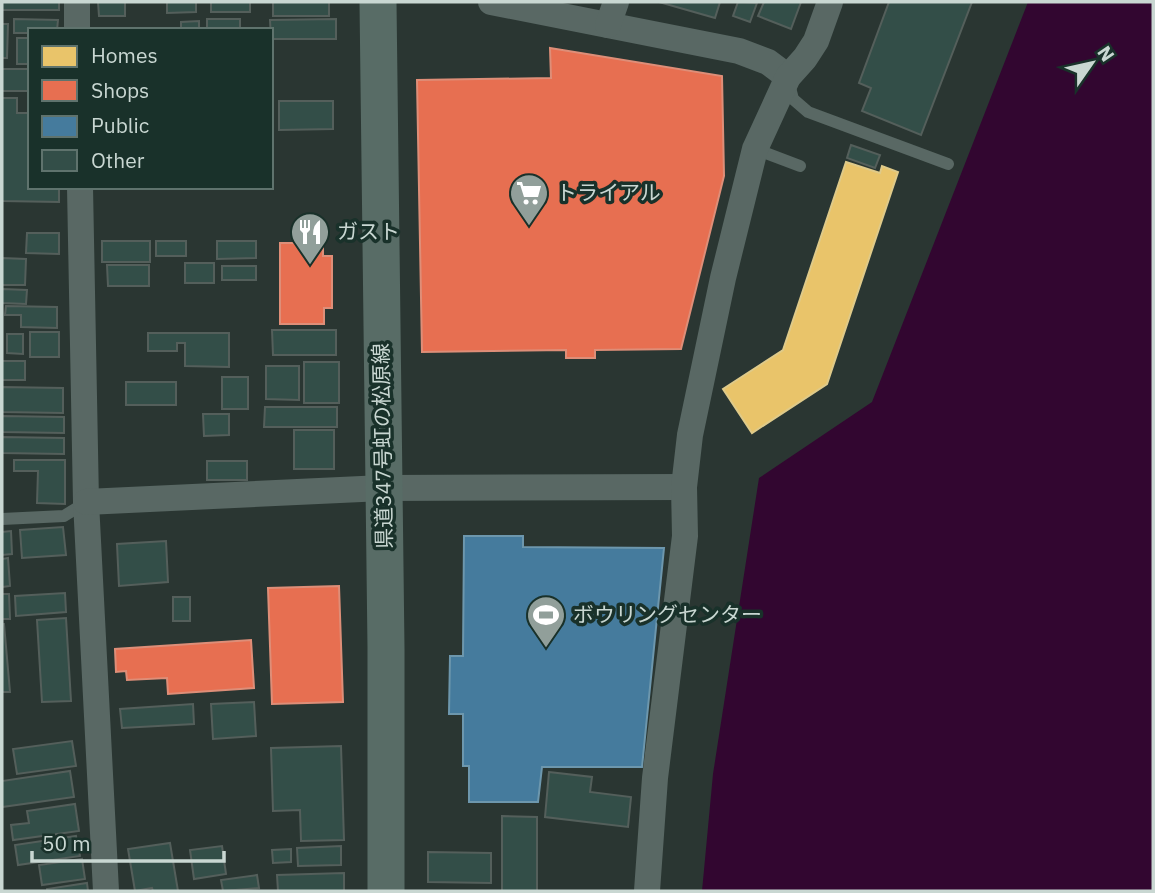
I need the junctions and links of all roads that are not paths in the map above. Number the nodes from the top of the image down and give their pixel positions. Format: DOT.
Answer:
graph roads {
  1 [pos="77,2"];
  2 [pos="378,2"];
  3 [pos="491,2"];
  4 [pos="830,2"];
  5 [pos="612,13"];
  6 [pos="77,28"];
  7 [pos="788,77"];
  8 [pos="755,149"];
  9 [pos="948,164"];
  10 [pos="800,166"];
  11 [pos="80,189"];
  12 [pos="684,487"];
  13 [pos="383,488"];
  14 [pos="86,502"];
  15 [pos="2,519"];
  16 [pos="106,891"];
  17 [pos="386,891"];
  18 [pos="647,891"];
  1 -- 6 [label="street"];
  2 -- 13 [label="main road, 県道347号虹の松原線"];
  3 -- 5 [label="street"];
  4 -- 7 [label="street"];
  5 -- 7 [label="street"];
  7 -- 8 [label="street"];
  7 -- 9 [label="lane"];
  8 -- 10 [label="lane"];
  8 -- 12 [label="street"];
  11 -- 14 [label="street"];
  12 -- 13 [label="street"];
  12 -- 18 [label="street"];
  13 -- 14 [label="street"];
  13 -- 17 [label="main road, 県道347号虹の松原線"];
  14 -- 15 [label="lane"];
  14 -- 16 [label="street"];
}
